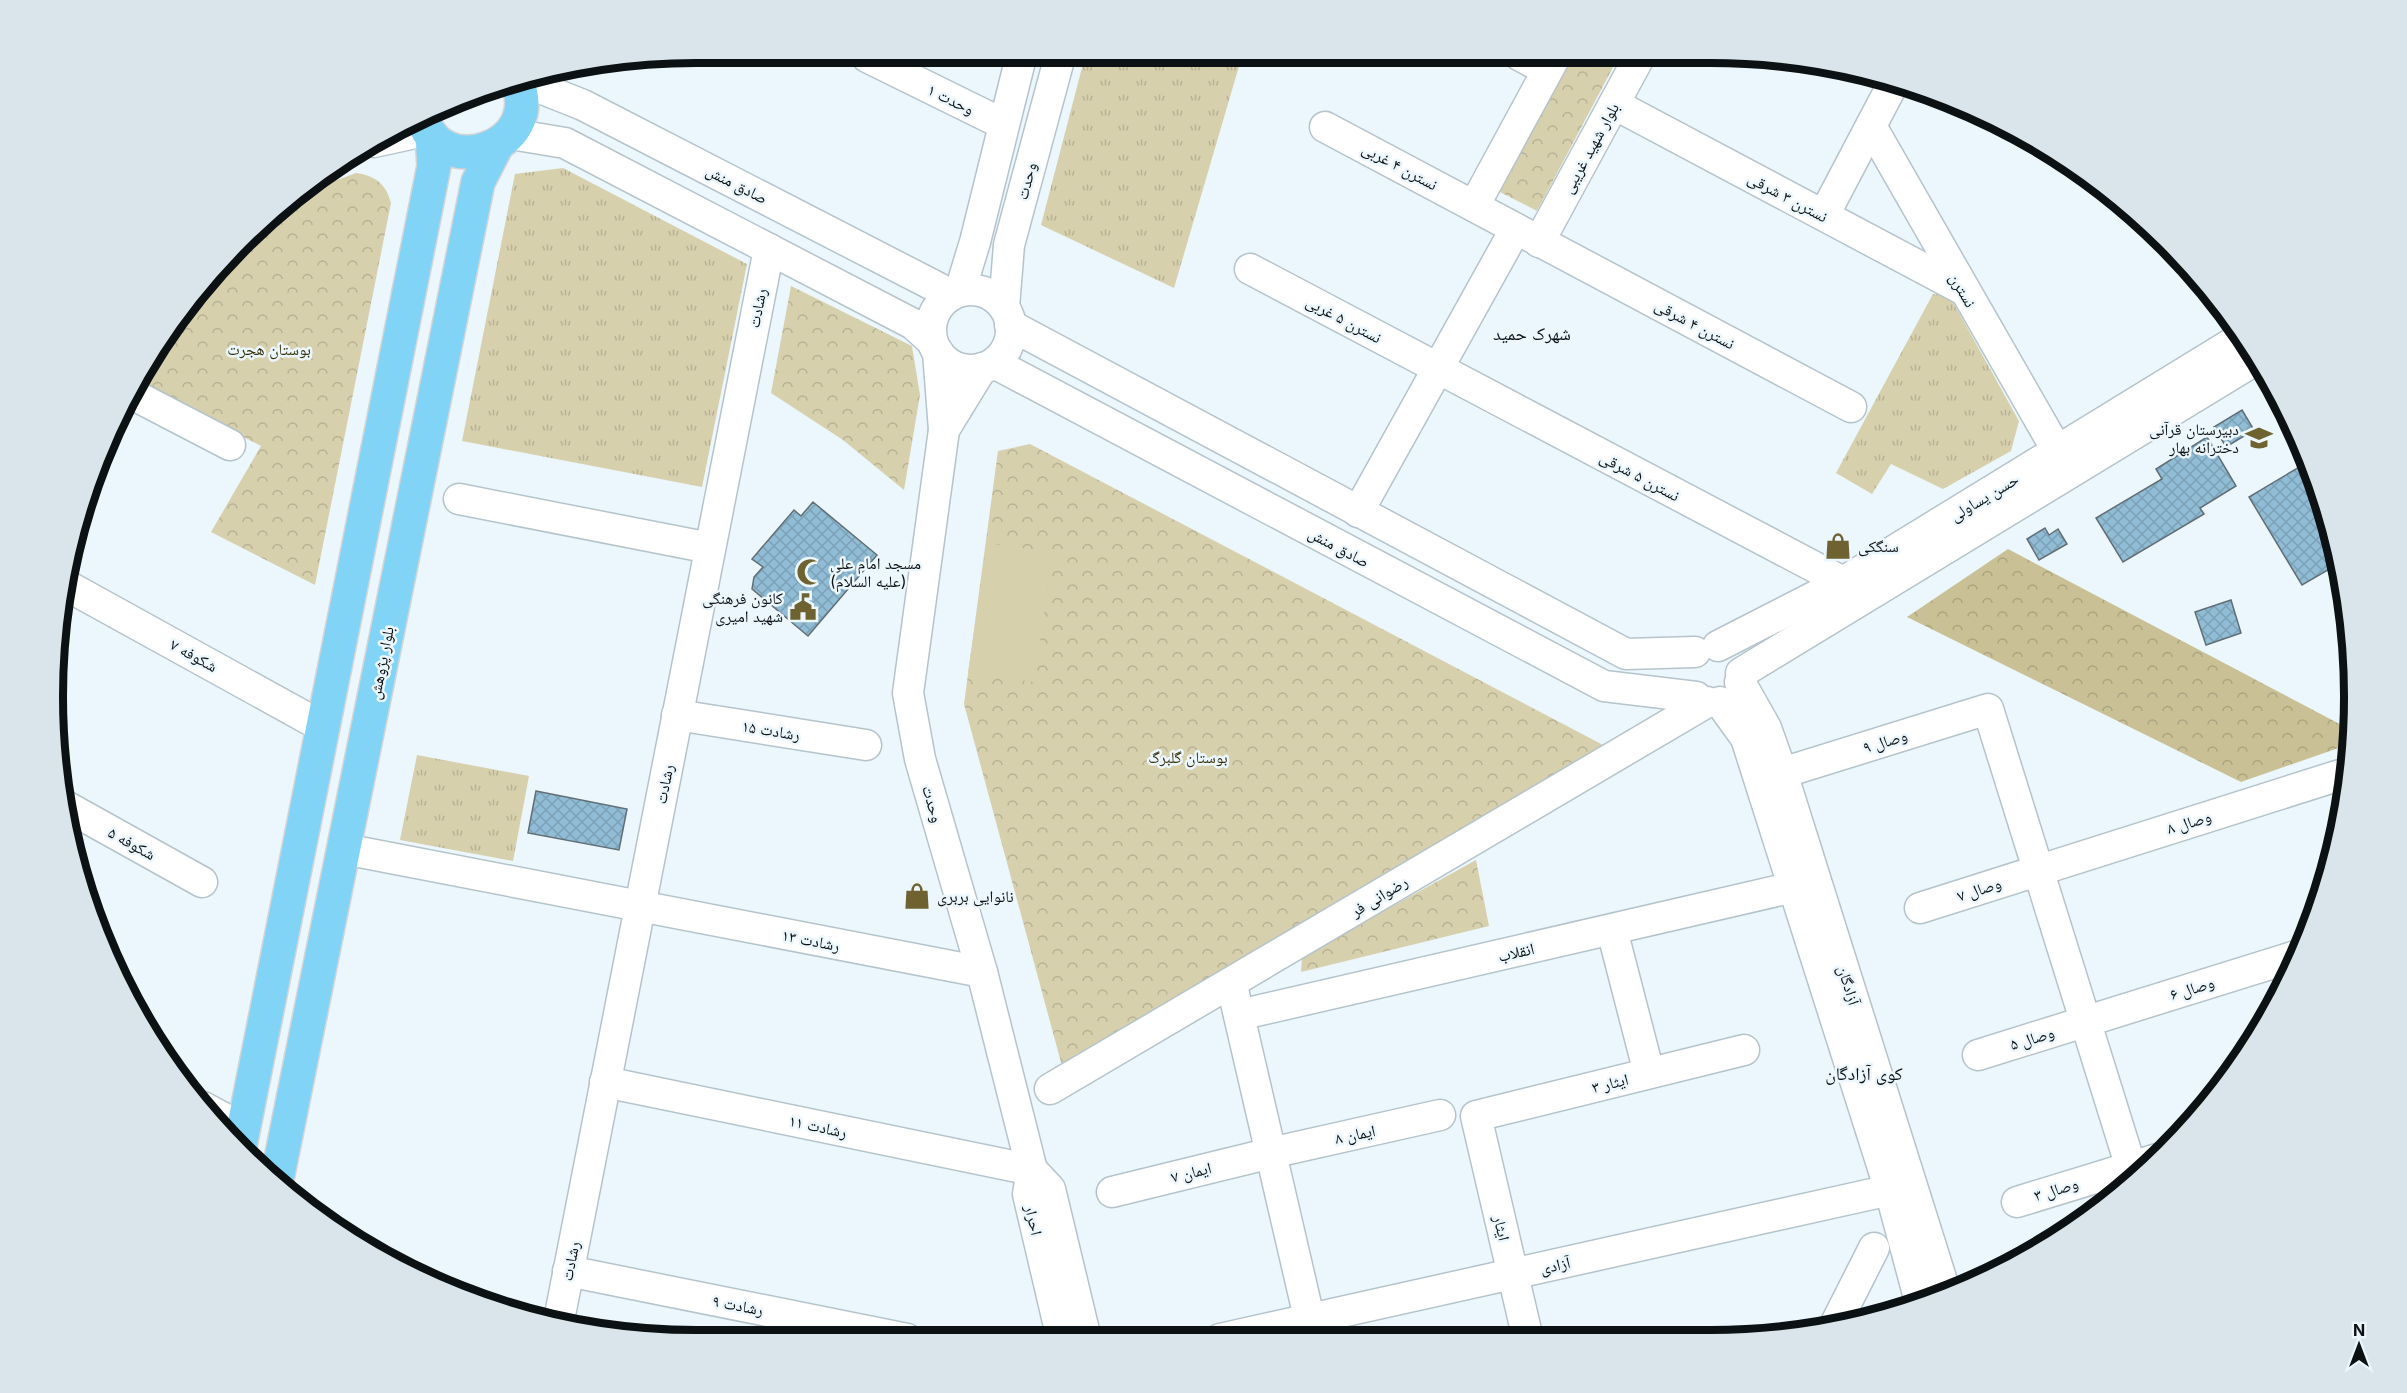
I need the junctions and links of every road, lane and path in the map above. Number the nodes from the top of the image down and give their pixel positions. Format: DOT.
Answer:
graph roads {
  1 [pos="879,63"];
  2 [pos="1019,63"];
  3 [pos="1058,63"];
  4 [pos="1550,63"];
  5 [pos="1636,63"];
  6 [pos="532,85"];
  7 [pos="520,89"];
  8 [pos="1890,90"];
  9 [pos="1614,105"];
  10 [pos="1003,124"];
  11 [pos="1871,126"];
  12 [pos="428,127"];
  13 [pos="1325,127"];
  14 [pos="408,133"];
  15 [pos="504,139"];
  16 [pos="1474,206"];
  17 [pos="1824,215"];
  18 [pos="1527,236"];
  19 [pos="769,249"];
  20 [pos="1250,269"];
  21 [pos="1962,288"];
  22 [pos="956,293"];
  23 [pos="1007,316"];
  24 [pos="2235,342"];
  25 [pos="935,346"];
  26 [pos="2249,364"];
  27 [pos="988,365"];
  28 [pos="1437,369"];
  29 [pos="138,397"];
  30 [pos="1851,406"];
  31 [pos="944,430"];
  32 [pos="231,445"];
  33 [pos="2058,452"];
  34 [pos="459,499"];
  35 [pos="1358,512"];
  36 [pos="710,548"];
  37 [pos="1843,582"];
  38 [pos="72,589"];
  39 [pos="1706,649"];
  40 [pos="1721,691"];
  41 [pos="677,715"];
  42 [pos="323,726"];
  43 [pos="866,746"];
  44 [pos="1782,773"];
  45 [pos="2340,775"];
  46 [pos="73,810"];
  47 [pos="344,849"];
  48 [pos="2038,869"];
  49 [pos="202,882"];
  50 [pos="1794,887"];
  51 [pos="639,907"];
  52 [pos="1920,908"];
  53 [pos="1612,930"];
  54 [pos="2287,959"];
  55 [pos="982,972"];
  56 [pos="1231,983"];
  57 [pos="1239,1014"];
  58 [pos="2086,1021"];
  59 [pos="1744,1050"];
  60 [pos="1978,1054"];
  61 [pos="1649,1073"];
  62 [pos="605,1082"];
  63 [pos="1050,1089"];
  64 [pos="1440,1115"];
  65 [pos="1476,1116"];
  66 [pos="242,1137"];
  67 [pos="1271,1153"];
  68 [pos="2138,1163"];
  69 [pos="2132,1169"];
  70 [pos="1032,1170"];
  71 [pos="278,1172"];
  72 [pos="1890,1190"];
  73 [pos="1112,1192"];
  74 [pos="2017,1202"];
  75 [pos="1874,1248"];
  76 [pos="568,1271"];
  77 [pos="1513,1275"];
  78 [pos="1944,1285"];
  79 [pos="1918,1295"];
  80 [pos="560,1315"];
  81 [pos="1839,1317"];
  82 [pos="1312,1328"];
  83 [pos="862,1330"];
  84 [pos="1060,1330"];
  85 [pos="1084,1330"];
  86 [pos="1295,1330"];
  87 [pos="1526,1330"];
  1 -- 10 [label="street, وحدت ۱"];
  2 -- 10 [label="street"];
  3 -- 23 [label="street, وحدت"];
  4 -- 16 [label="street"];
  5 -- 9 [label="street, بلوار شهید غریبی"];
  6 -- 22 [label="street, صادق منش"];
  7 -- 15 [label="main road, بلوار پژوهش"];
  8 -- 11 [label="street"];
  9 -- 17 [label="street, نسترن ۳ شرقی"];
  9 -- 18 [label="street, بلوار شهید غریبی"];
  10 -- 22 [label="street"];
  11 -- 17 [label="street"];
  11 -- 21 [label="street, نسترن"];
  12 -- 14 [label="street"];
  12 -- 15 [label="main road"];
  12 -- 42 [label="main road"];
  13 -- 16 [label="street, نسترن ۴ غربی"];
  15 -- 19 [label="street"];
  15 -- 47 [label="main road, بلوار پژوهش"];
  16 -- 18 [label="street, نسترن ۴ غربی"];
  17 -- 21 [label="street, نسترن ۳ شرقی"];
  18 -- 28 [label="street, بلوار شهید غریبی"];
  18 -- 30 [label="street, نسترن ۴ شرقی"];
  19 -- 25 [label="street"];
  19 -- 36 [label="street, رشادت"];
  20 -- 28 [label="street, نسترن ۵ غربی"];
  21 -- 33 [label="street, نسترن"];
  22 -- 23 [label="street"];
  22 -- 25 [label="street"];
  23 -- 27 [label="street"];
  23 -- 35 [label="street"];
  24 -- 33 [label="street, حسن یساولی"];
  25 -- 27 [label="street"];
  25 -- 31 [label="street, وحدت"];
  26 -- 40 [label="street, حسن یساولی"];
  27 -- 31 [label="street, وحدت"];
  27 -- 40 [label="street, صادق منش"];
  28 -- 35 [label="street, بلوار شهید غریبی"];
  28 -- 37 [label="street, نسترن ۵ شرقی"];
  29 -- 32 [label="street"];
  31 -- 55 [label="street, وحدت"];
  33 -- 37 [label="street, حسن یساولی"];
  34 -- 36 [label="street"];
  35 -- 39 [label="street"];
  36 -- 41 [label="street, رشادت"];
  37 -- 39 [label="street, حسن یساولی"];
  38 -- 42 [label="street, شکوفه ۷"];
  39 -- 40 [label="street"];
  39 -- 40 [label="street"];
  40 -- 44 [label="street, آزادگان"];
  40 -- 50 [label="street, آزادگان"];
  40 -- 56 [label="street, رضوانی فر"];
  41 -- 43 [label="street, رشادت ۱۵"];
  41 -- 51 [label="street, رشادت"];
  42 -- 66 [label="main road"];
  44 -- 48 [label="street, وصال ۹"];
  44 -- 78 [label="street, آزادگان"];
  45 -- 48 [label="street, وصال ۸"];
  46 -- 49 [label="street, شکوفه ۵"];
  47 -- 51 [label="street, رشادت ۱۳"];
  47 -- 71 [label="main road, بلوار پژوهش"];
  48 -- 52 [label="street, وصال ۷"];
  48 -- 58 [label="street"];
  50 -- 53 [label="street, انقلاب"];
  50 -- 72 [label="street, آزادگان"];
  51 -- 55 [label="street, رشادت ۱۳"];
  51 -- 62 [label="street, رشادت"];
  53 -- 57 [label="street, انقلاب"];
  53 -- 61 [label="street"];
  54 -- 58 [label="street, وصال ۶"];
  55 -- 70 [label="street, وحدت"];
  56 -- 57 [label="street"];
  56 -- 63 [label="street, رضوانی فر"];
  57 -- 67 [label="street"];
  58 -- 60 [label="street, وصال ۵"];
  58 -- 68 [label="street"];
  59 -- 61 [label="street, ایثار ۳"];
  61 -- 65 [label="street, ایثار ۳"];
  62 -- 70 [label="street, رشادت ۱۱"];
  62 -- 76 [label="street, رشادت"];
  64 -- 67 [label="street, ایمان ۸"];
  65 -- 77 [label="street, ایثار"];
  67 -- 73 [label="street, ایمان ۷"];
  67 -- 82 [label="street"];
  69 -- 74 [label="street, وصال ۳"];
  70 -- 84 [label="street, احرار"];
  70 -- 85 [label="street, احرار"];
  72 -- 77 [label="street, آزادی"];
  72 -- 79 [label="street, آزادگان"];
  75 -- 81 [label="street"];
  76 -- 80 [label="street, رشادت"];
  76 -- 83 [label="street, رشادت ۹"];
  77 -- 82 [label="street, آزادی"];
  77 -- 87 [label="street, ایثار"];
  82 -- 86 [label="street, آزادی"];
}
